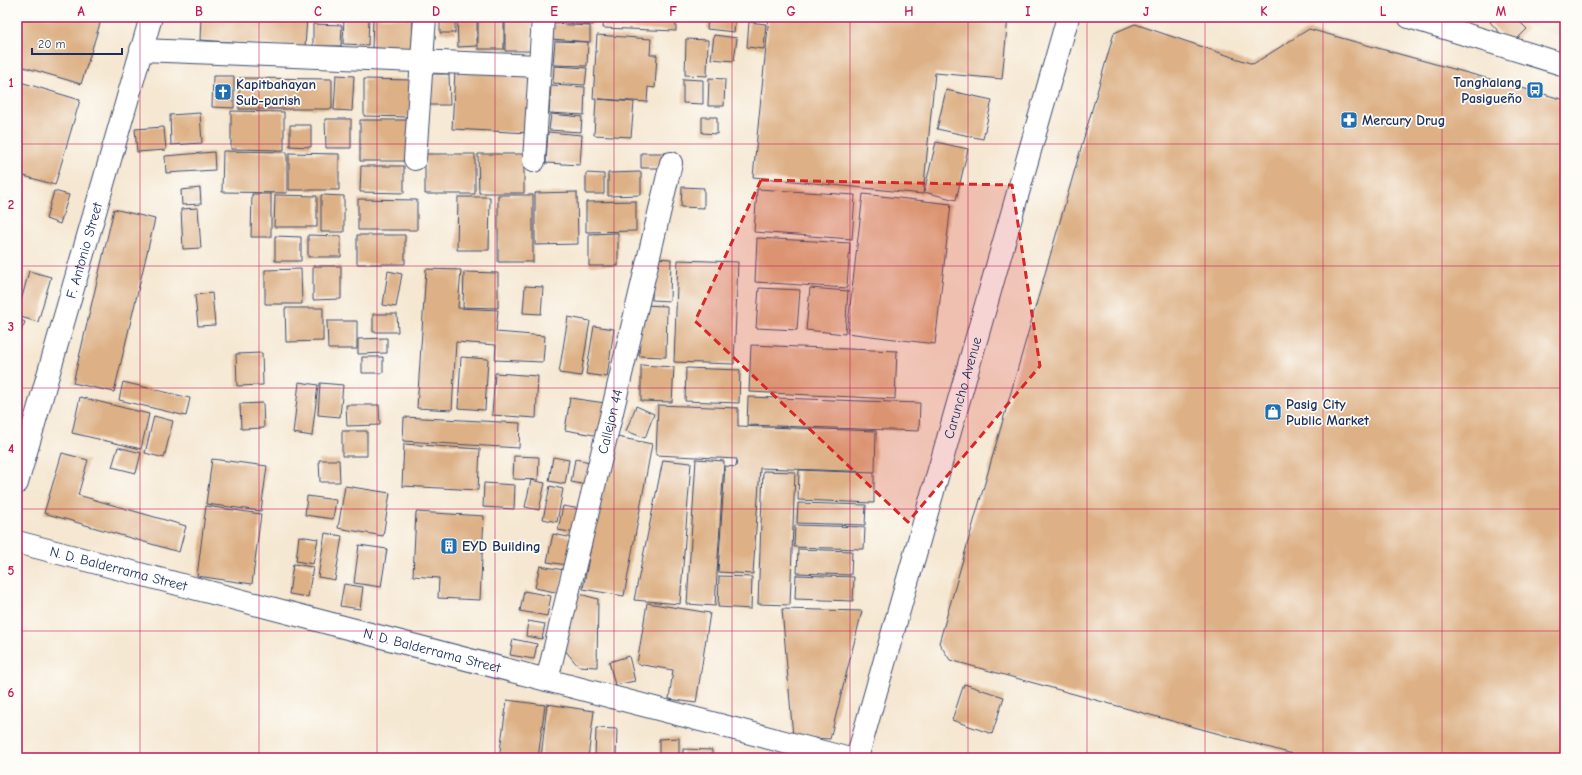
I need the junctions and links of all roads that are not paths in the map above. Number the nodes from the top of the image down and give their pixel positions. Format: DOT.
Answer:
graph roads {
  1 [pos="151,17"];
  2 [pos="425,17"];
  3 [pos="543,17"];
  4 [pos="1068,17"];
  5 [pos="1409,17"];
  6 [pos="141,50"];
  7 [pos="421,62"];
  8 [pos="1565,65"];
  9 [pos="539,66"];
  10 [pos="415,159"];
  11 [pos="534,161"];
  12 [pos="671,163"];
  13 [pos="17,483"];
  14 [pos="17,542"];
  15 [pos="546,680"];
  16 [pos="846,758"];
  17 [pos="857,758"];
  1 -- 6 [label="street, F. Antonio Street"];
  2 -- 7 [label="street"];
  3 -- 9 [label="street"];
  4 -- 17 [label="street, Caruncho Avenue"];
  5 -- 8 [label="street"];
  6 -- 7 [label="street"];
  6 -- 13 [label="street, F. Antonio Street"];
  7 -- 9 [label="street"];
  7 -- 10 [label="street"];
  9 -- 11 [label="street"];
  12 -- 15 [label="street, Callejon 44"];
  14 -- 15 [label="street, N. D. Balderrama Street"];
  15 -- 16 [label="street, N. D. Balderrama Street"];
}
